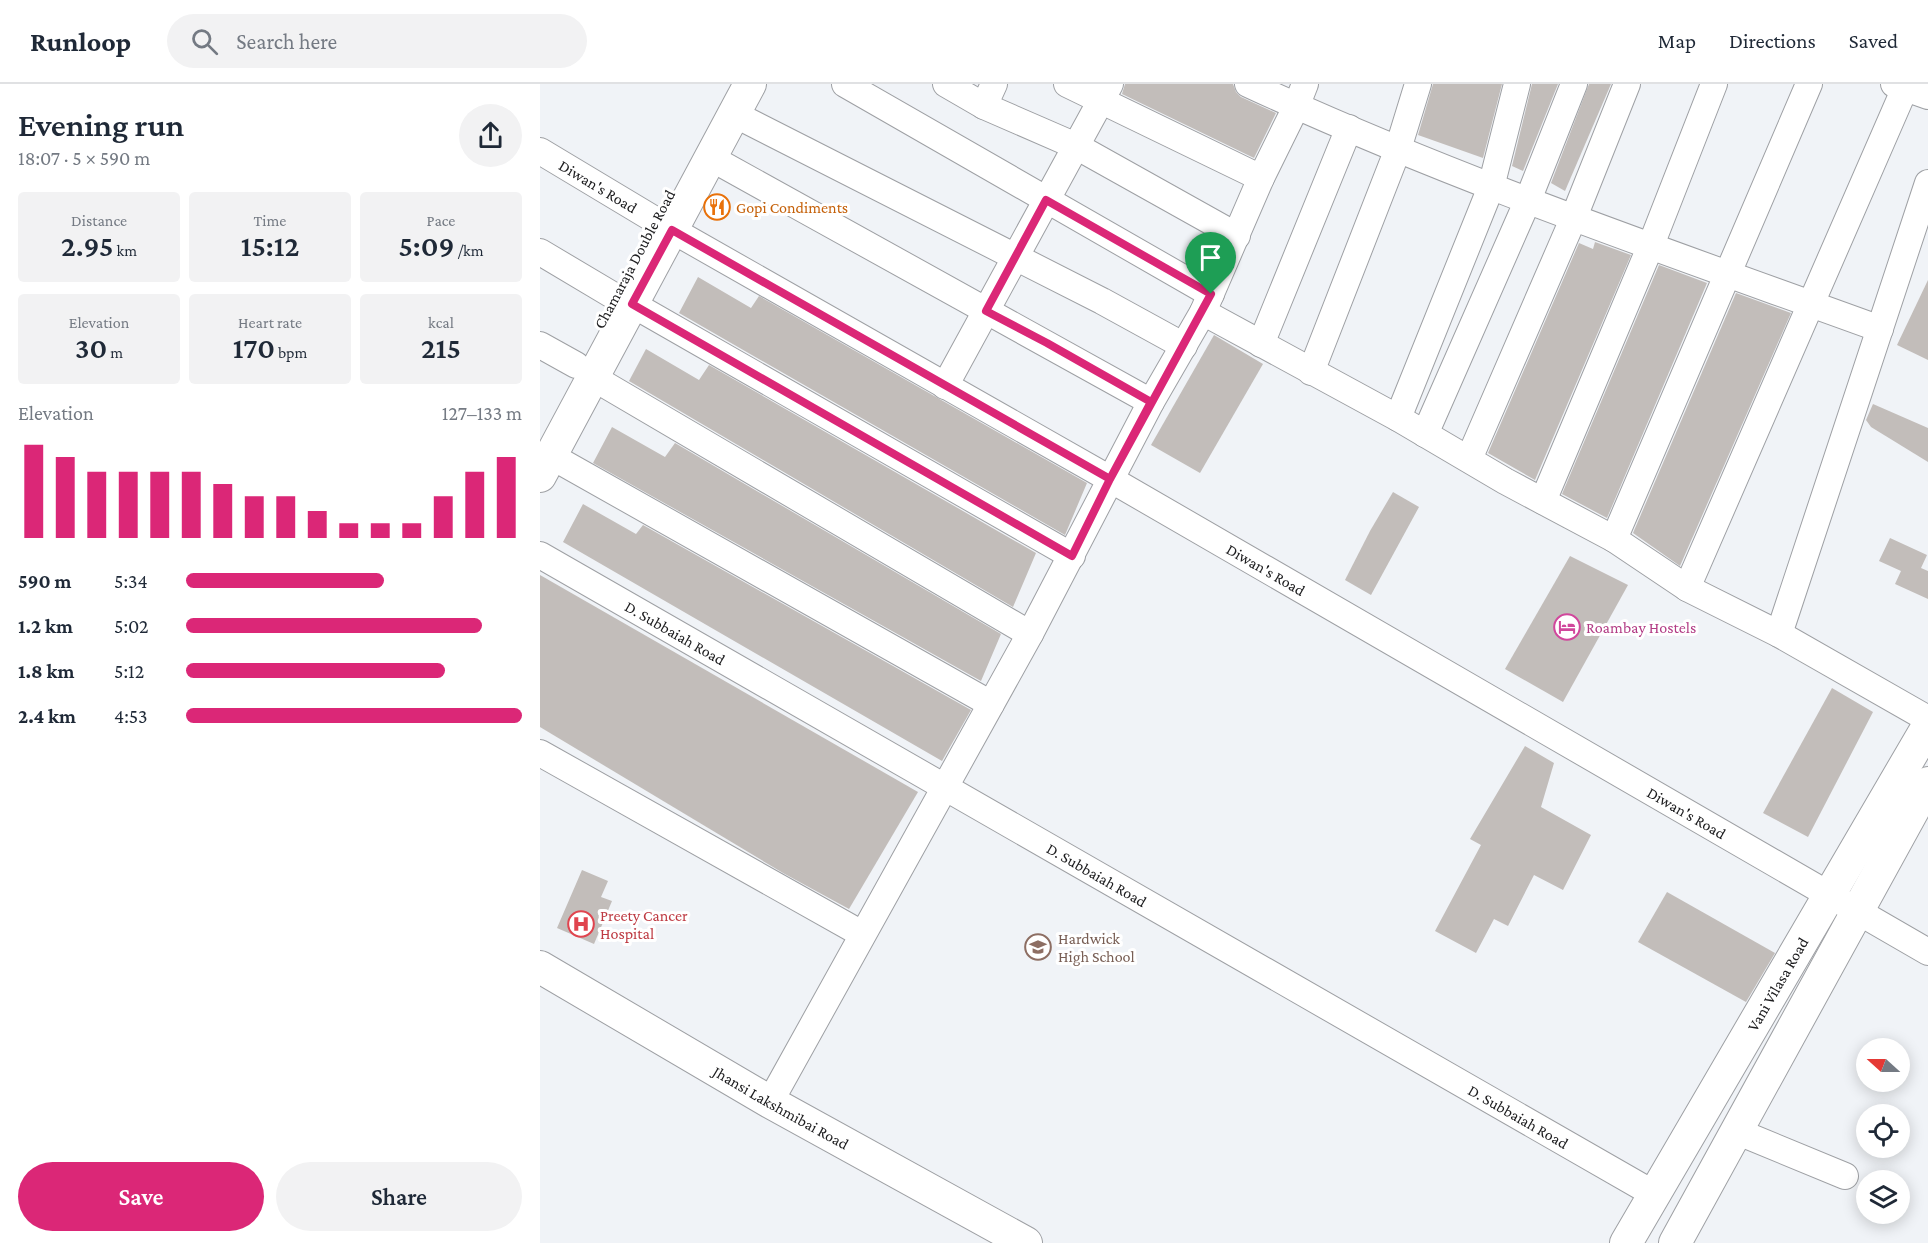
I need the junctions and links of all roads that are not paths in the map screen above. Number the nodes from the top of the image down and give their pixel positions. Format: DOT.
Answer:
graph roads {
  1 [pos="729,84"];
  2 [pos="750,84"];
  3 [pos="845,84"];
  4 [pos="946,84"];
  5 [pos="1067,84"];
  6 [pos="1248,84"];
  7 [pos="1418,84"];
  8 [pos="1517,84"];
  9 [pos="1574,84"];
  10 [pos="1627,84"];
  11 [pos="1714,84"];
  12 [pos="1809,84"];
  13 [pos="1909,89"];
  14 [pos="1105,92"];
  15 [pos="989,95"];
  16 [pos="1300,95"];
  17 [pos="734,114"];
  18 [pos="1349,128"];
  19 [pos="1076,146"];
  20 [pos="1398,149"];
  21 [pos="540,151"];
  22 [pos="711,158"];
  23 [pos="1262,178"];
  24 [pos="1928,183"];
  25 [pos="1491,187"];
  26 [pos="1046,200"];
  27 [pos="1528,200"];
  28 [pos="1574,217"];
  29 [pos="663,225"];
  30 [pos="1237,236"];
  31 [pos="1651,245"];
  32 [pos="540,252"];
  33 [pos="1015,257"];
  34 [pos="1727,273"];
  35 [pos="623,300"];
  36 [pos="1207,303"];
  37 [pos="1810,303"];
  38 [pos="986,311"];
  39 [pos="1880,329"];
  40 [pos="1261,344"];
  41 [pos="540,345"];
  42 [pos="1184,346"];
  43 [pos="584,371"];
  44 [pos="1311,372"];
  45 [pos="945,386"];
  46 [pos="1151,402"];
  47 [pos="1398,418"];
  48 [pos="1425,434"];
  49 [pos="544,455"];
  50 [pos="1469,459"];
  51 [pos="1110,479"];
  52 [pos="1543,501"];
  53 [pos="1614,539"];
  54 [pos="540,555"];
  55 [pos="1072,556"];
  56 [pos="1686,588"];
  57 [pos="1030,634"];
  58 [pos="1779,634"];
  59 [pos="990,704"];
  60 [pos="1928,719"];
  61 [pos="1928,726"];
  62 [pos="540,753"];
  63 [pos="1928,783"];
  64 [pos="944,788"];
  65 [pos="1829,895"];
  66 [pos="1857,911"];
  67 [pos="862,934"];
  68 [pos="1928,952"];
  69 [pos="540,967"];
  70 [pos="770,1101"];
  71 [pos="1736,1131"];
  72 [pos="1845,1176"];
  73 [pos="1654,1194"];
  74 [pos="1026,1243"];
  75 [pos="1626,1243"];
  76 [pos="1675,1243"];
  1 -- 29 [label="main road, Chamaraja Double Road"];
  2 -- 17 [label="main road, Chamaraja Double Road"];
  3 -- 26 [label="street"];
  4 -- 15 [label="street"];
  5 -- 14 [label="street"];
  6 -- 16 [label="street"];
  7 -- 20 [label="street"];
  8 -- 25 [label="street"];
  9 -- 27 [label="street"];
  10 -- 28 [label="street"];
  11 -- 31 [label="street"];
  12 -- 34 [label="street"];
  13 -- 37 [label="street"];
  14 -- 19 [label="street"];
  14 -- 23 [label="street"];
  15 -- 19 [label="street"];
  16 -- 18 [label="street"];
  16 -- 23 [label="street"];
  17 -- 22 [label="main road, Chamaraja Double Road"];
  17 -- 33 [label="street"];
  18 -- 20 [label="street"];
  18 -- 40 [label="street"];
  19 -- 26 [label="street"];
  19 -- 30 [label="street"];
  20 -- 25 [label="street"];
  20 -- 44 [label="street"];
  21 -- 29 [label="street, Diwan's Road"];
  22 -- 29 [label="main road, Chamaraja Double Road"];
  22 -- 38 [label="street"];
  23 -- 30 [label="street"];
  24 -- 39 [label="street"];
  25 -- 27 [label="street"];
  25 -- 47 [label="street"];
  26 -- 33 [label="street"];
  26 -- 36 [label="street"];
  27 -- 28 [label="street"];
  27 -- 48 [label="street"];
  28 -- 31 [label="street"];
  28 -- 50 [label="street"];
  29 -- 35 [label="main road, Chamaraja Double Road"];
  29 -- 45 [label="street, Diwan's Road"];
  30 -- 36 [label="street"];
  31 -- 34 [label="street"];
  31 -- 52 [label="street"];
  32 -- 35 [label="street"];
  33 -- 38 [label="street"];
  33 -- 42 [label="street"];
  34 -- 37 [label="street"];
  34 -- 53 [label="street"];
  35 -- 43 [label="main road, Chamaraja Double Road"];
  35 -- 55 [label="street"];
  36 -- 40 [label="street"];
  36 -- 42 [label="street"];
  37 -- 39 [label="street"];
  37 -- 56 [label="street"];
  38 -- 45 [label="street"];
  38 -- 46 [label="street"];
  39 -- 58 [label="street"];
  40 -- 44 [label="street"];
  41 -- 43 [label="street"];
  42 -- 46 [label="street"];
  43 -- 49 [label="main road, Chamaraja Double Road"];
  43 -- 57 [label="street"];
  44 -- 47 [label="street"];
  45 -- 51 [label="street, Diwan's Road"];
  46 -- 51 [label="street"];
  47 -- 48 [label="street"];
  48 -- 50 [label="street"];
  49 -- 59 [label="street"];
  50 -- 52 [label="street"];
  51 -- 55 [label="street"];
  51 -- 65 [label="street, Diwan's Road"];
  52 -- 53 [label="street"];
  53 -- 56 [label="street"];
  54 -- 64 [label="street, D. Subbaiah Road"];
  55 -- 57 [label="street"];
  56 -- 58 [label="street"];
  57 -- 59 [label="street"];
  58 -- 60 [label="street"];
  59 -- 64 [label="street"];
  61 -- 65 [label="main road, Vani Vilasa Road"];
  62 -- 67 [label="street"];
  63 -- 66 [label="main road, Vani Vilasa Road"];
  64 -- 67 [label="street"];
  64 -- 73 [label="street, D. Subbaiah Road"];
  65 -- 66 [label="street, Diwan's Road"];
  65 -- 73 [label="main road, Vani Vilasa Road"];
  66 -- 68 [label="street, Diwan's Road"];
  66 -- 71 [label="main road, Vani Vilasa Road"];
  67 -- 70 [label="street"];
  69 -- 70 [label="main road, Jhansi Lakshmibai Road"];
  70 -- 74 [label="main road, Jhansi Lakshmibai Road"];
  71 -- 72 [label="street"];
  71 -- 76 [label="main road, Vani Vilasa Road"];
  73 -- 75 [label="main road, Vani Vilasa Road"];
}
